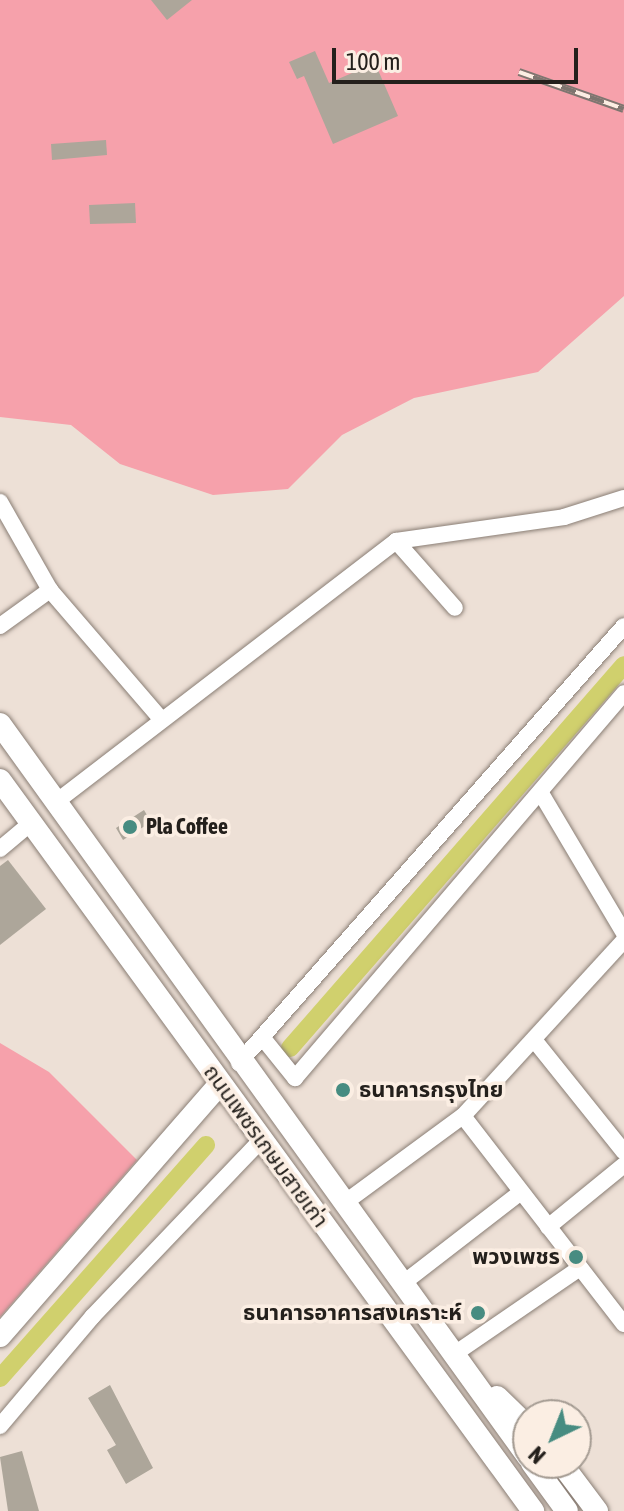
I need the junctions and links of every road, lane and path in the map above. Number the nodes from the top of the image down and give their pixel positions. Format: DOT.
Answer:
graph roads {
  1 [pos="624,498"];
  2 [pos="0,502"];
  3 [pos="396,541"];
  4 [pos="50,590"];
  5 [pos="455,608"];
  6 [pos="0,626"];
  7 [pos="624,626"];
  8 [pos="624,693"];
  9 [pos="160,718"];
  10 [pos="0,724"];
  11 [pos="0,780"];
  12 [pos="542,795"];
  13 [pos="56,802"];
  14 [pos="31,823"];
  15 [pos="0,849"];
  16 [pos="624,933"];
  17 [pos="621,951"];
  18 [pos="262,1037"];
  19 [pos="535,1041"];
  20 [pos="239,1063"];
  21 [pos="220,1084"];
  22 [pos="463,1116"];
  23 [pos="261,1140"];
  24 [pos="624,1152"];
  25 [pos="624,1165"];
  26 [pos="521,1192"];
  27 [pos="343,1204"];
  28 [pos="548,1227"];
  29 [pos="580,1268"];
  30 [pos="402,1284"];
  31 [pos="624,1324"];
  32 [pos="0,1336"];
  33 [pos="453,1355"];
  34 [pos="512,1412"];
  35 [pos="0,1426"];
  36 [pos="512,1435"];
  37 [pos="544,1479"];
  38 [pos="573,1479"];
  39 [pos="533,1511"];
  40 [pos="567,1511"];
  41 [pos="597,1511"];
  1 -- 3 [label="street"];
  2 -- 4 [label="street"];
  3 -- 5 [label="street"];
  3 -- 9 [label="street"];
  4 -- 6 [label="street"];
  4 -- 9 [label="street"];
  7 -- 18 [label="street"];
  8 -- 12 [label="street"];
  9 -- 13 [label="street"];
  10 -- 13 [label="main road, ถนนเพชรเกษมสายเก่า"];
  11 -- 14 [label="main road, ถนนเพชรเกษมสายเก่า"];
  12 -- 16 [label="street"];
  12 -- 18 [label="street"];
  13 -- 20 [label="main road, ถนนเพชรเกษมสายเก่า"];
  14 -- 15 [label="street"];
  14 -- 21 [label="main road, ถนนเพชรเกษมสายเก่า"];
  17 -- 19 [label="street"];
  18 -- 20 [label="street"];
  19 -- 22 [label="street"];
  19 -- 24 [label="street"];
  20 -- 27 [label="main road, ถนนเพชรเกษมสายเก่า"];
  21 -- 23 [label="main road, ถนนเพชรเกษมสายเก่า"];
  21 -- 32 [label="main road"];
  22 -- 26 [label="street"];
  22 -- 27 [label="street"];
  23 -- 35 [label="street"];
  23 -- 39 [label="main road, ถนนเพชรเกษมสายเก่า"];
  25 -- 28 [label="street"];
  26 -- 28 [label="street"];
  26 -- 30 [label="street"];
  27 -- 30 [label="main road, ถนนเพชรเกษมสายเก่า"];
  28 -- 29 [label="street"];
  29 -- 31 [label="street"];
  29 -- 33 [label="street"];
  30 -- 33 [label="main road, ถนนเพชรเกษมสายเก่า"];
  33 -- 34 [label="main road"];
  33 -- 36 [label="main road, ถนนเพชรเกษมสายเก่า"];
  37 -- 40 [label="main road"];
  38 -- 41 [label="main road"];
}
